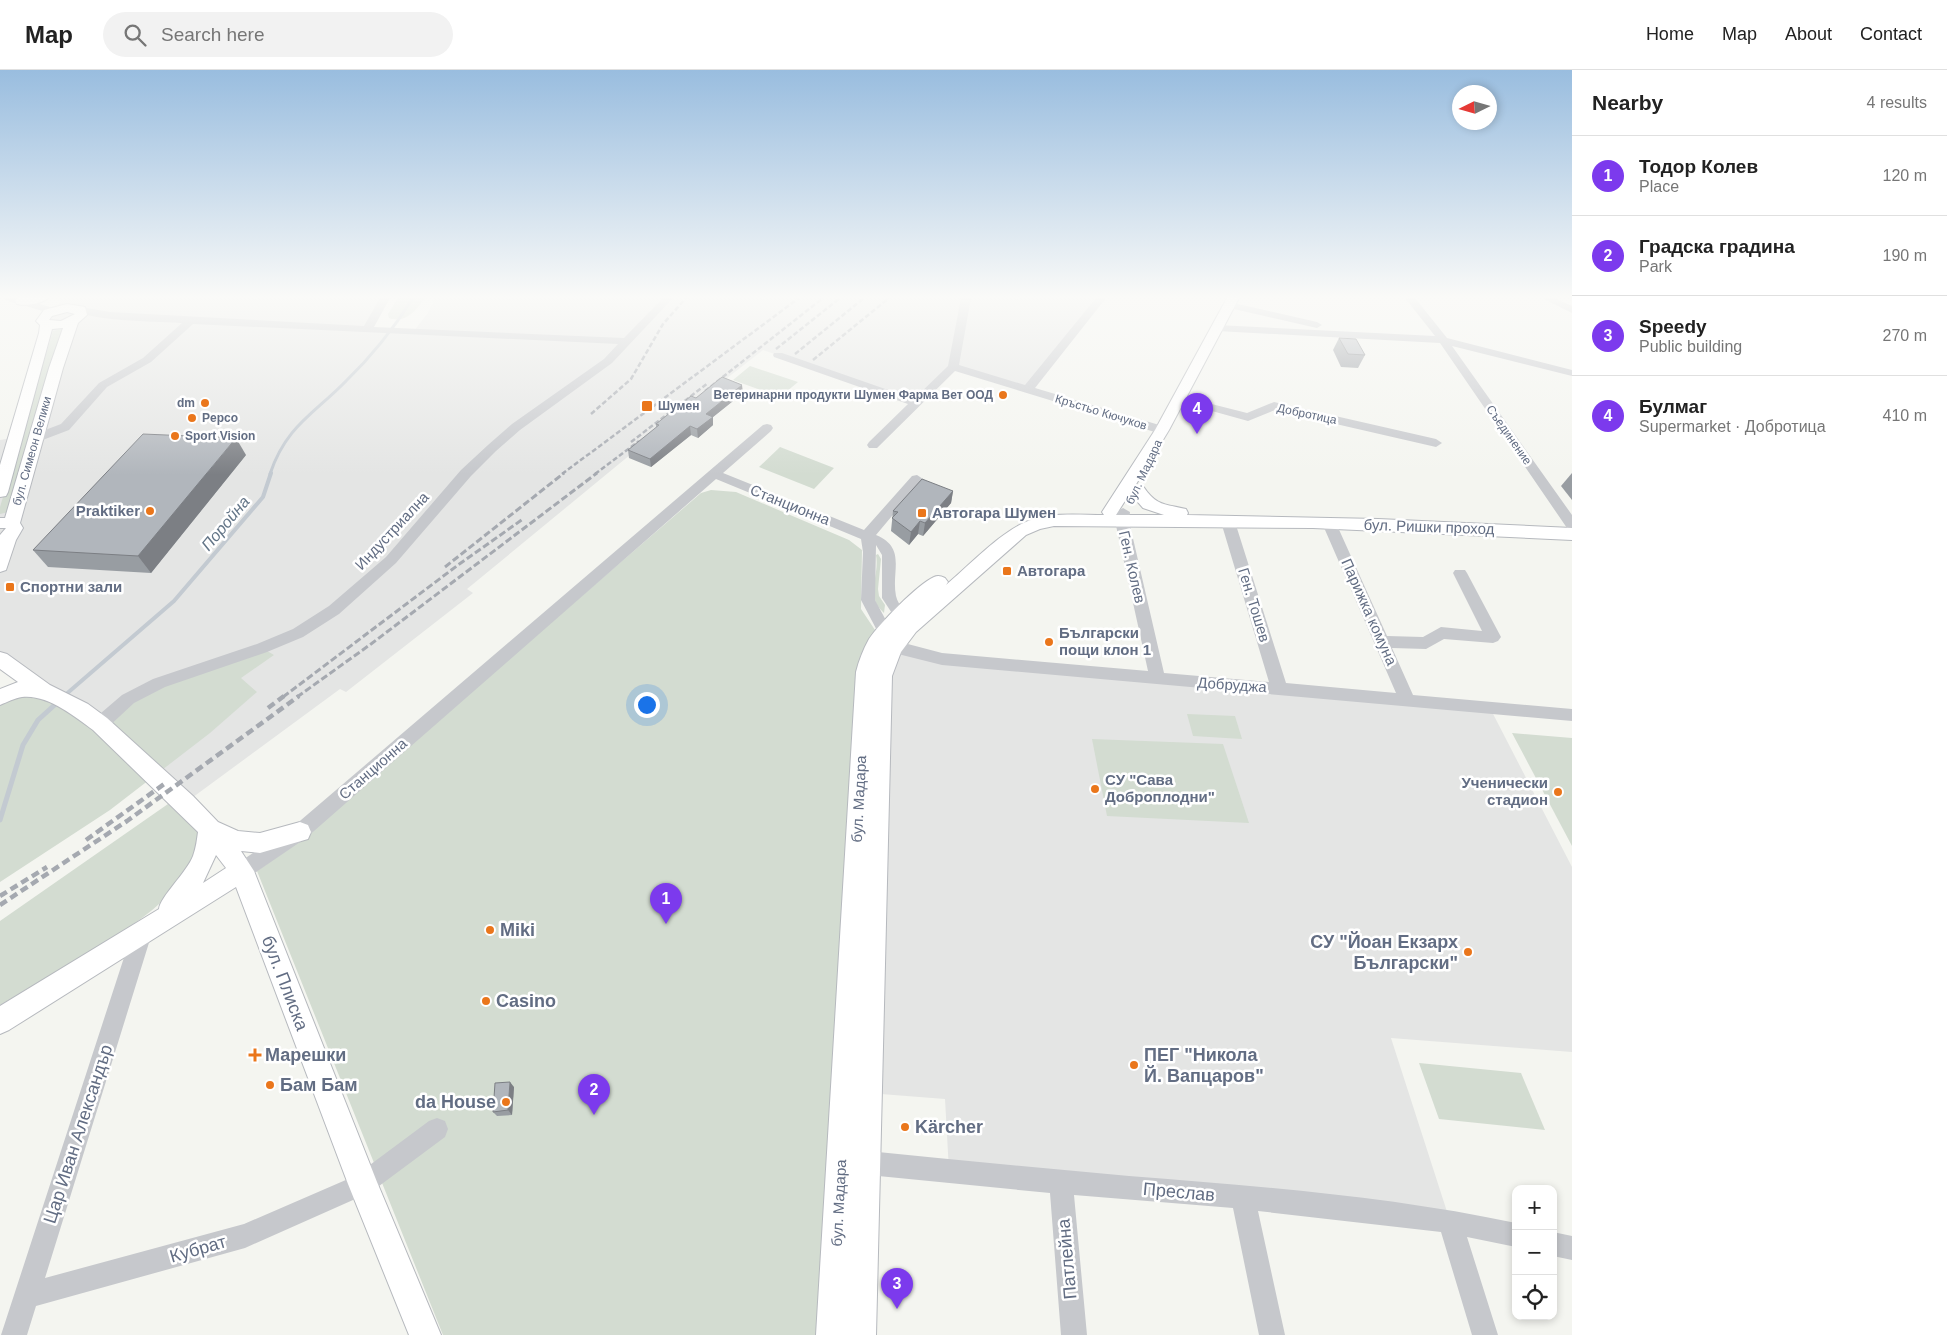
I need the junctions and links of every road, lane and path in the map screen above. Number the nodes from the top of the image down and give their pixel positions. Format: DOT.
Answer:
graph roads {
  1 [pos="39,357"];
  2 [pos="60,357"];
  3 [pos="150,357"];
  4 [pos="609,357"];
  5 [pos="784,357"];
  6 [pos="955,357"];
  7 [pos="1054,357"];
  8 [pos="1202,357"];
  9 [pos="1454,357"];
  10 [pos="1509,357"];
  11 [pos="953,367"];
  12 [pos="1572,373"];
  13 [pos="1027,390"];
  14 [pos="1180,399"];
  15 [pos="914,403"];
  16 [pos="767,428"];
  17 [pos="1162,430"];
  18 [pos="36,438"];
  19 [pos="1436,443"];
  20 [pos="873,445"];
  21 [pos="714,474"];
  22 [pos="917,479"];
  23 [pos="1137,490"];
  24 [pos="0,492"];
  25 [pos="1187,515"];
  26 [pos="1116,517"];
  27 [pos="1228,522"];
  28 [pos="1285,522"];
  29 [pos="1330,523"];
  30 [pos="1572,525"];
  31 [pos="5,532"];
  32 [pos="1572,534"];
  33 [pos="866,536"];
  34 [pos="0,566"];
  35 [pos="1460,573"];
  36 [pos="897,629"];
  37 [pos="1383,642"];
  38 [pos="0,659"];
  39 [pos="1158,679"];
  40 [pos="1279,688"];
  41 [pos="44,691"];
  42 [pos="0,698"];
  43 [pos="1408,701"];
  44 [pos="1572,715"];
  45 [pos="91,717"];
  46 [pos="210,828"];
  47 [pos="300,832"];
  48 [pos="242,871"];
  49 [pos="150,927"];
  50 [pos="0,1021"];
  51 [pos="437,1129"];
  52 [pos="841,1161"];
  53 [pos="865,1163"];
  54 [pos="1061,1182"];
  55 [pos="364,1184"];
  56 [pos="1243,1197"];
  57 [pos="1450,1221"];
  58 [pos="1512,1235"];
  59 [pos="1557,1245"];
  60 [pos="1572,1248"];
  61 [pos="26,1296"];
  62 [pos="14,1335"];
  63 [pos="426,1335"];
  64 [pos="832,1335"];
  65 [pos="860,1335"];
  66 [pos="1074,1335"];
  67 [pos="1272,1335"];
  68 [pos="1485,1335"];
  1 -- 24 [label="main road"];
  2 -- 18 [label="main road, бул. Симеон Велики"];
  3 -- 18 [label="street"];
  4 -- 45 [label="street, Индустриална"];
  5 -- 15 [label="street"];
  6 -- 11 [label="street"];
  7 -- 13 [label="street"];
  8 -- 14 [label="main road, бул. Мадара"];
  9 -- 30 [label="street, Съединение"];
  10 -- 12 [label="street"];
  11 -- 13 [label="street, Кръстьо Кючуков"];
  11 -- 15 [label="street"];
  13 -- 17 [label="street, Кръстьо Кючуков"];
  14 -- 17 [label="main road, бул. Мадара"];
  14 -- 19 [label="street, Добротица"];
  15 -- 20 [label="street"];
  16 -- 21 [label="street, Станционна"];
  17 -- 23 [label="main road, бул. Мадара"];
  17 -- 26 [label="main road, бул. Мадара"];
  18 -- 31 [label="main road, бул. Симеон Велики"];
  21 -- 33 [label="street, Станционна"];
  21 -- 47 [label="street, Станционна"];
  22 -- 33 [label="street"];
  23 -- 25 [label="main road"];
  23 -- 26 [label="main road, бул. Мадара"];
  25 -- 26 [label="main road, бул. Ришки проход"];
  25 -- 28 [label="main road, бул. Ришки проход"];
  26 -- 27 [label="main road, бул. Ришки проход"];
  26 -- 36 [label="main road, бул. Мадара"];
  26 -- 39 [label="street, Ген. Колев"];
  27 -- 28 [label="main road, бул. Ришки проход"];
  27 -- 40 [label="street, Ген. Тошев"];
  28 -- 29 [label="main road, бул. Ришки проход"];
  29 -- 32 [label="main road, бул. Ришки проход"];
  29 -- 37 [label="street, Парижка комуна"];
  31 -- 34 [label="main road, бул. Симеон Велики"];
  33 -- 36 [label="street, Станционна"];
  33 -- 36 [label="street"];
  35 -- 37 [label="street"];
  36 -- 39 [label="street, Добруджа"];
  36 -- 52 [label="main road, бул. Мадара"];
  36 -- 53 [label="main road, бул. Мадара"];
  37 -- 43 [label="street, Парижка комуна"];
  38 -- 41 [label="main road"];
  39 -- 40 [label="street, Добруджа"];
  40 -- 43 [label="street, Добруджа"];
  41 -- 42 [label="main road"];
  41 -- 45 [label="main road, бул. Плиска"];
  43 -- 44 [label="street, Добруджа"];
  45 -- 46 [label="main road, бул. Плиска"];
  46 -- 47 [label="main road"];
  46 -- 48 [label="main road, бул. Плиска"];
  46 -- 49 [label="main road"];
  47 -- 48 [label="street, Станционна"];
  48 -- 49 [label="main road, Станционна"];
  48 -- 55 [label="main road, бул. Плиска"];
  49 -- 50 [label="main road, Станционна"];
  49 -- 61 [label="street, Цар Иван Александър"];
  51 -- 55 [label="street, Кубрат"];
  52 -- 53 [label="street, Преслав"];
  52 -- 64 [label="main road, бул. Мадара"];
  53 -- 54 [label="street, Преслав"];
  53 -- 65 [label="main road, бул. Мадара"];
  54 -- 56 [label="street, Преслав"];
  54 -- 66 [label="street, Патлейна"];
  55 -- 61 [label="street, Кубрат"];
  55 -- 63 [label="main road, бул. Плиска"];
  56 -- 57 [label="street, Преслав"];
  56 -- 67 [label="street"];
  57 -- 58 [label="street, Преслав"];
  57 -- 68 [label="street"];
  59 -- 60 [label="street"];
  61 -- 62 [label="street, Цар Иван Александър"];
}
